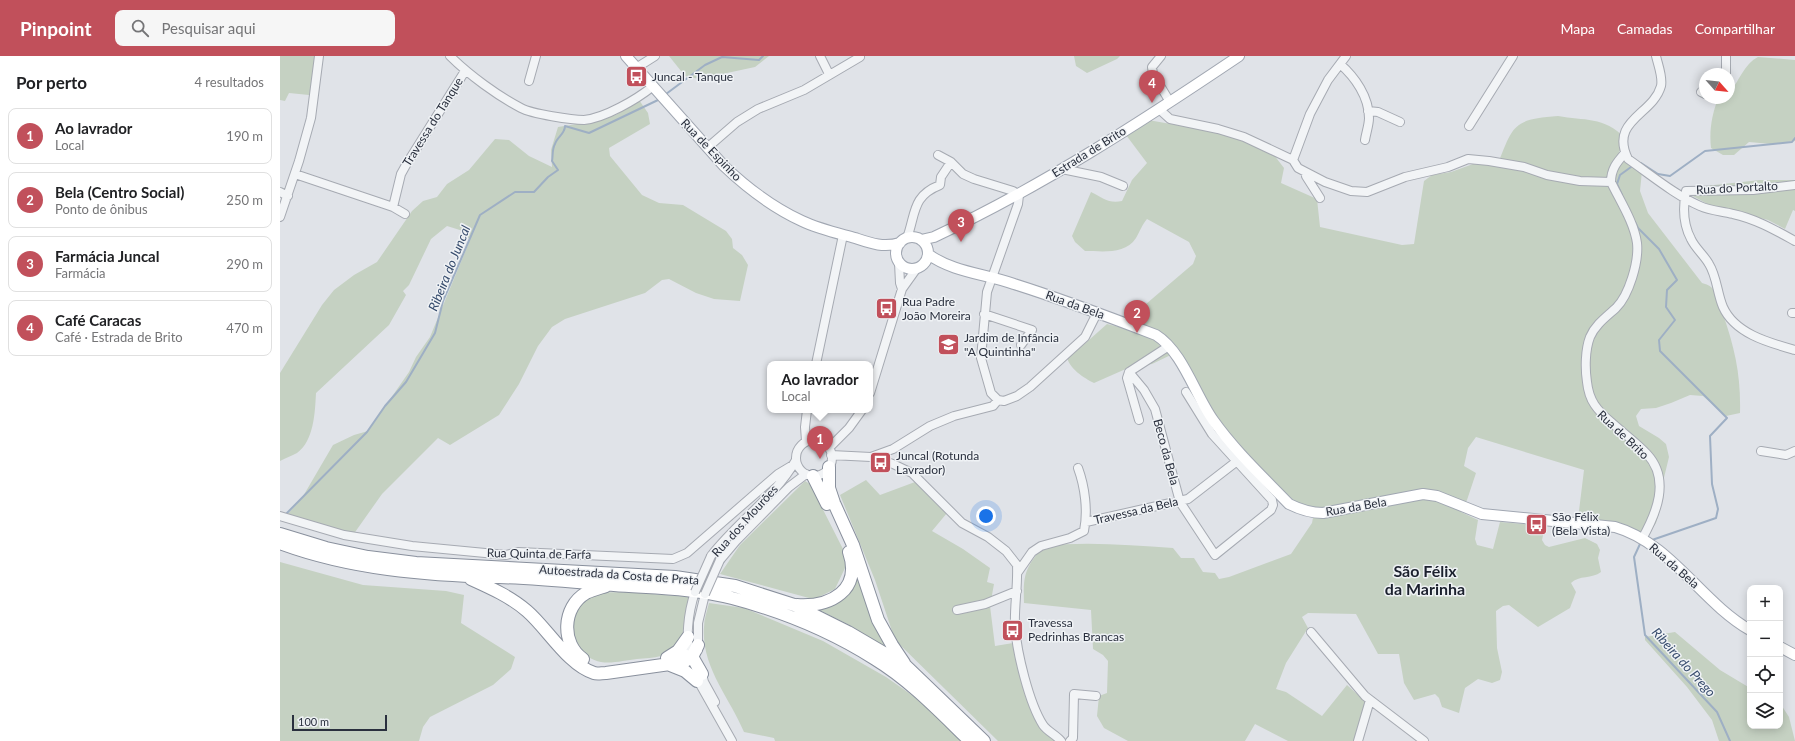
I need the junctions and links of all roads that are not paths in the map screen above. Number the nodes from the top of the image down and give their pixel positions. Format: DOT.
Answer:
graph roads {
  1 [pos="319,56"];
  2 [pos="450,56"];
  3 [pos="536,56"];
  4 [pos="626,56"];
  5 [pos="655,56"];
  6 [pos="820,56"];
  7 [pos="1161,56"];
  8 [pos="1239,56"];
  9 [pos="1346,56"];
  10 [pos="1513,56"];
  11 [pos="1656,56"];
  12 [pos="1726,56"];
  13 [pos="860,57"];
  14 [pos="1340,64"];
  15 [pos="636,68"];
  16 [pos="1726,68"];
  17 [pos="465,71"];
  18 [pos="829,74"];
  19 [pos="529,81"];
  20 [pos="652,87"];
  21 [pos="1170,102"];
  22 [pos="1159,109"];
  23 [pos="1368,111"];
  24 [pos="1400,122"];
  25 [pos="1469,126"];
  26 [pos="1365,140"];
  27 [pos="707,148"];
  28 [pos="1626,153"];
  29 [pos="938,155"];
  30 [pos="1293,160"];
  31 [pos="950,162"];
  32 [pos="1062,169"];
  33 [pos="1306,173"];
  34 [pos="295,174"];
  35 [pos="1611,182"];
  36 [pos="1795,185"];
  37 [pos="1123,186"];
  38 [pos="280,192"];
  39 [pos="1019,195"];
  40 [pos="285,198"];
  41 [pos="1320,198"];
  42 [pos="1685,198"];
  43 [pos="394,207"];
  44 [pos="405,214"];
  45 [pos="280,217"];
  46 [pos="844,235"];
  47 [pos="1795,241"];
  48 [pos="917,243"];
  49 [pos="880,246"];
  50 [pos="898,260"];
  51 [pos="946,264"];
  52 [pos="919,267"];
  53 [pos="992,278"];
  54 [pos="902,289"];
  55 [pos="1097,313"];
  56 [pos="984,314"];
  57 [pos="1021,345"];
  58 [pos="1169,346"];
  59 [pos="1795,350"];
  60 [pos="817,361"];
  61 [pos="1129,372"];
  62 [pos="873,383"];
  63 [pos="1186,392"];
  64 [pos="998,400"];
  65 [pos="807,413"];
  66 [pos="860,413"];
  67 [pos="1139,420"];
  68 [pos="806,442"];
  69 [pos="894,449"];
  70 [pos="830,451"];
  71 [pos="1761,451"];
  72 [pos="1795,451"];
  73 [pos="871,457"];
  74 [pos="1240,459"];
  75 [pos="795,463"];
  76 [pos="892,464"];
  77 [pos="829,467"];
  78 [pos="1078,468"];
  79 [pos="809,475"];
  80 [pos="1180,502"];
  81 [pos="280,516"];
  82 [pos="1086,522"];
  83 [pos="280,534"];
  84 [pos="1642,539"];
  85 [pos="280,543"];
  86 [pos="1214,555"];
  87 [pos="1018,572"];
  88 [pos="468,577"];
  89 [pos="611,585"];
  90 [pos="1017,591"];
  91 [pos="794,605"];
  92 [pos="958,610"];
  93 [pos="1747,628"];
  94 [pos="1311,632"];
  95 [pos="688,636"];
  96 [pos="698,645"];
  97 [pos="1783,649"];
  98 [pos="1795,655"];
  99 [pos="690,658"];
  100 [pos="667,661"];
  101 [pos="906,666"];
  102 [pos="699,678"];
  103 [pos="1096,696"];
  104 [pos="1370,700"];
  105 [pos="733,741"];
  106 [pos="970,741"];
  107 [pos="984,741"];
  108 [pos="1061,741"];
  109 [pos="1070,741"];
  110 [pos="1358,741"];
  111 [pos="1424,741"];
  1 -- 34 [label="street"];
  2 -- 17 [label="street"];
  3 -- 19 [label="street"];
  4 -- 15 [label="main road, Rua de Espinho"];
  5 -- 15 [label="street"];
  6 -- 18 [label="street"];
  7 -- 21 [label="street"];
  8 -- 21 [label="main road, Estrada de Brito"];
  9 -- 14 [label="street"];
  10 -- 25 [label="street"];
  11 -- 28 [label="street"];
  12 -- 16 [label="street"];
  13 -- 18 [label="street"];
  14 -- 23 [label="street"];
  14 -- 30 [label="street"];
  15 -- 20 [label="main road, Rua de Espinho"];
  17 -- 20 [label="street"];
  17 -- 43 [label="street, Travessa do Tanque"];
  18 -- 27 [label="street"];
  20 -- 27 [label="main road, Rua de Espinho"];
  21 -- 22 [label="main road, Estrada de Brito"];
  22 -- 30 [label="street"];
  22 -- 32 [label="main road, Estrada de Brito"];
  23 -- 24 [label="street"];
  23 -- 26 [label="street"];
  27 -- 46 [label="main road, Rua de Espinho"];
  28 -- 35 [label="street"];
  28 -- 42 [label="street"];
  29 -- 31 [label="street"];
  30 -- 33 [label="street"];
  31 -- 39 [label="street"];
  31 -- 48 [label="street"];
  32 -- 37 [label="street"];
  32 -- 39 [label="main road, Estrada de Brito"];
  33 -- 35 [label="street"];
  33 -- 41 [label="street"];
  34 -- 40 [label="street"];
  34 -- 43 [label="street"];
  35 -- 84 [label="street, Rua de Brito"];
  36 -- 42 [label="street, Rua do Portalto"];
  38 -- 40 [label="street"];
  39 -- 48 [label="main road, Estrada de Brito"];
  39 -- 53 [label="street"];
  40 -- 45 [label="street"];
  42 -- 47 [label="street"];
  42 -- 59 [label="street"];
  43 -- 44 [label="street"];
  46 -- 49 [label="main road, Rua de Espinho"];
  46 -- 60 [label="street"];
  48 -- 49 [label="main road, Rua de Espinho"];
  48 -- 50 [label="main road"];
  48 -- 51 [label="main road, Rua da Bela"];
  48 -- 52 [label="main road, Estrada de Brito"];
  49 -- 50 [label="main road, Rua de Espinho"];
  50 -- 52 [label="main road, Rua de Espinho"];
  50 -- 54 [label="street"];
  51 -- 52 [label="main road, Rua da Bela"];
  51 -- 53 [label="main road, Rua da Bela"];
  52 -- 54 [label="street"];
  53 -- 55 [label="main road, Rua da Bela"];
  53 -- 56 [label="street"];
  54 -- 62 [label="street"];
  55 -- 58 [label="main road, Rua da Bela"];
  55 -- 64 [label="street"];
  56 -- 57 [label="street"];
  56 -- 64 [label="street"];
  58 -- 61 [label="street"];
  58 -- 74 [label="main road, Rua da Bela"];
  61 -- 67 [label="street"];
  61 -- 80 [label="street, Beco da Bela"];
  63 -- 74 [label="street, Rua da Bela"];
  64 -- 69 [label="street"];
  65 -- 68 [label="street"];
  66 -- 70 [label="street"];
  68 -- 70 [label="street"];
  68 -- 75 [label="street"];
  69 -- 73 [label="street"];
  69 -- 76 [label="street"];
  70 -- 73 [label="street"];
  70 -- 77 [label="street"];
  71 -- 72 [label="street"];
  73 -- 76 [label="street"];
  74 -- 80 [label="street, Travessa da Bela"];
  74 -- 84 [label="main road, Rua da Bela"];
  74 -- 86 [label="street, Rua da Bela"];
  75 -- 79 [label="street"];
  75 -- 81 [label="street, Rua Quinta de Farfa"];
  75 -- 95 [label="street, Rua dos Mourões, bridge"];
  76 -- 87 [label="street"];
  77 -- 79 [label="street"];
  77 -- 101 [label="highway"];
  78 -- 82 [label="street"];
  79 -- 91 [label="highway"];
  79 -- 96 [label="street, Rua dos Mourões, bridge"];
  80 -- 82 [label="street, Travessa da Bela"];
  80 -- 86 [label="street, Beco da Bela"];
  82 -- 87 [label="street"];
  83 -- 91 [label="highway, Autoestrada da Costa de Prata"];
  84 -- 93 [label="main road, Rua da Bela"];
  85 -- 88 [label="highway, Autoestrada da Costa de Prata"];
  87 -- 90 [label="street"];
  88 -- 89 [label="highway, Autoestrada da Costa de Prata"];
  88 -- 100 [label="highway"];
  89 -- 100 [label="highway"];
  89 -- 106 [label="highway, Autoestrada da Costa de Prata"];
  90 -- 92 [label="street"];
  90 -- 108 [label="street"];
  91 -- 101 [label="highway, Autoestrada da Costa de Prata"];
  94 -- 104 [label="street"];
  95 -- 99 [label="street, Rua dos Mourões"];
  95 -- 100 [label="highway"];
  96 -- 99 [label="highway"];
  96 -- 102 [label="street, Rua dos Mourões"];
  97 -- 98 [label="main road"];
  99 -- 100 [label="highway"];
  99 -- 102 [label="highway"];
  100 -- 102 [label="highway"];
  101 -- 107 [label="highway, Autoestrada da Costa de Prata"];
  102 -- 105 [label="street, Rua dos Mourões"];
  103 -- 109 [label="street"];
  104 -- 110 [label="street"];
  104 -- 111 [label="street"];
}
